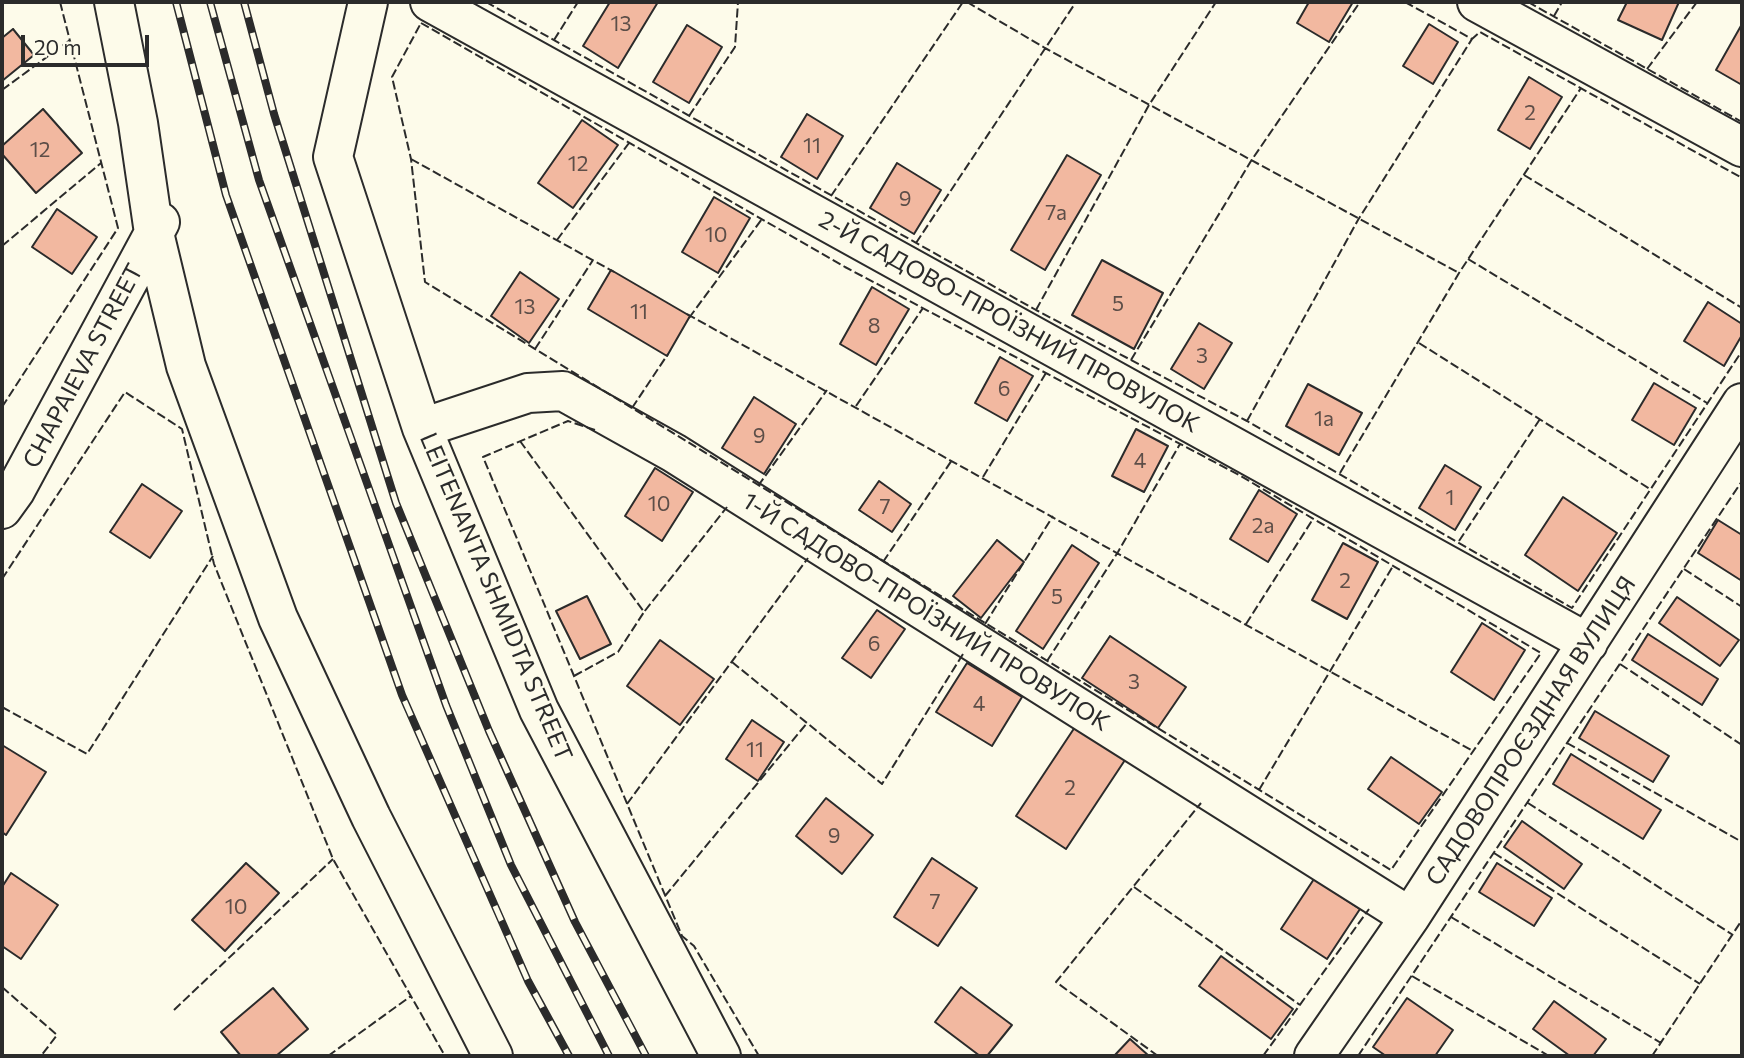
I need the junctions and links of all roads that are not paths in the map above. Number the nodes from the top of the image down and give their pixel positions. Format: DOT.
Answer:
graph roads {
  1 [pos="114,2"];
  2 [pos="368,2"];
  3 [pos="430,2"];
  4 [pos="1477,2"];
  5 [pos="1742,147"];
  6 [pos="157,227"];
  7 [pos="1742,403"];
  8 [pos="422,428"];
  9 [pos="2,509"];
  10 [pos="1588,643"];
  11 [pos="1410,917"];
  12 [pos="493,1056"];
  13 [pos="721,1056"];
  14 [pos="1314,1056"];
  1 -- 6 [label="street"];
  2 -- 8 [label="street, LEITENANTA SHMIDTA STREET"];
  3 -- 10 [label="street, 2-Й САДОВО-ПРОЇЗНИЙ ПРОВУЛОК"];
  4 -- 5 [label="street"];
  6 -- 9 [label="street, CHAPAIEVA STREET"];
  6 -- 12 [label="street"];
  7 -- 10 [label="street, САДОВОПРОЄЗДНАЯ ВУЛИЦЯ"];
  8 -- 11 [label="street, 1-Й САДОВО-ПРОЇЗНИЙ ПРОВУЛОК"];
  8 -- 13 [label="street, LEITENANTA SHMIDTA STREET"];
  10 -- 11 [label="street, САДОВОПРОЄЗДНАЯ ВУЛИЦЯ"];
  11 -- 14 [label="street, САДОВОПРОЄЗДНАЯ ВУЛИЦЯ"];
}
